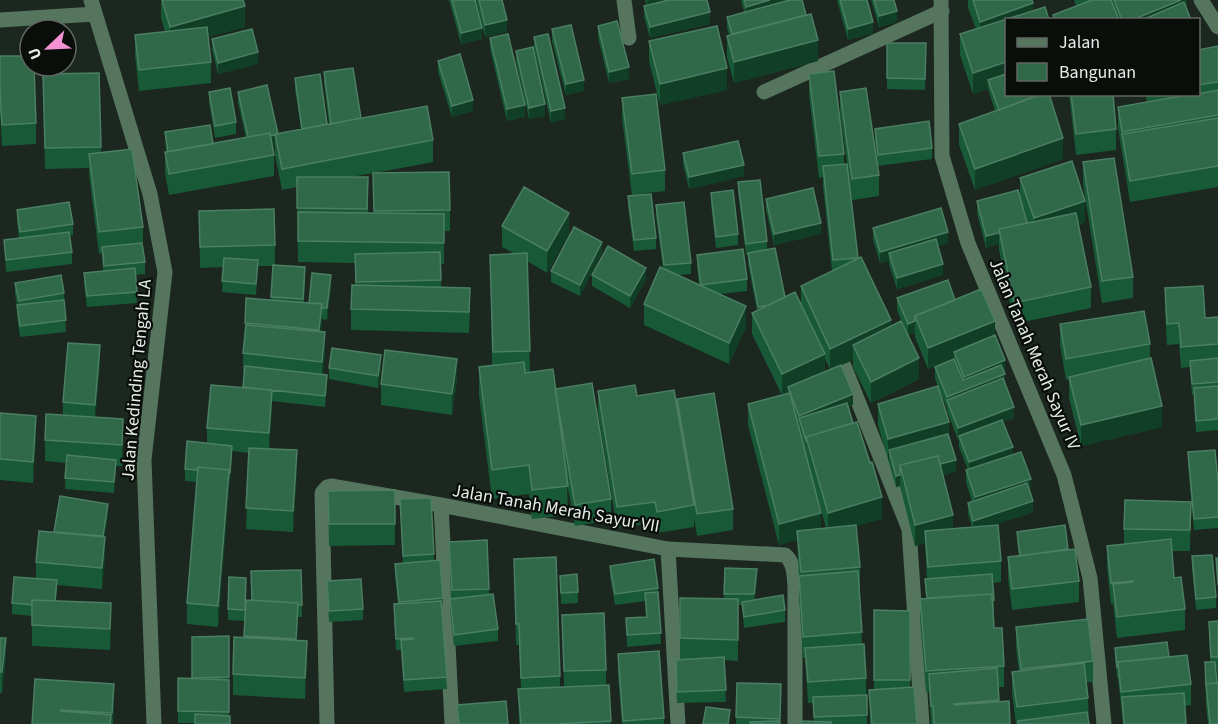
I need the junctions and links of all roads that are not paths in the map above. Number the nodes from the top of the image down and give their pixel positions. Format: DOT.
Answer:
graph roads {
  1 [pos="624,0"];
  2 [pos="1201,0"];
  3 [pos="941,5"];
  4 [pos="93,7"];
  5 [pos="0,20"];
  6 [pos="1218,27"];
  7 [pos="629,38"];
  8 [pos="764,92"];
  9 [pos="844,366"];
  10 [pos="441,505"];
  11 [pos="668,549"];
  12 [pos="154,724"];
  13 [pos="327,724"];
  14 [pos="452,724"];
  15 [pos="678,724"];
  16 [pos="795,724"];
  17 [pos="922,724"];
  18 [pos="1104,724"];
  1 -- 7 [label="street"];
  2 -- 6 [label="street"];
  3 -- 8 [label="street"];
  3 -- 18 [label="street, Jalan Tanah Merah Sayur IV"];
  4 -- 5 [label="street"];
  4 -- 12 [label="street, Jalan Kedinding Tengah LA"];
  9 -- 17 [label="street"];
  10 -- 11 [label="street, Jalan Tanah Merah Sayur VII"];
  10 -- 13 [label="street"];
  10 -- 14 [label="street, Jalan Tanah Merah Sayur VII"];
  11 -- 15 [label="street, Jalan Tanah Merah Sayur VII"];
  11 -- 16 [label="street"];
}
